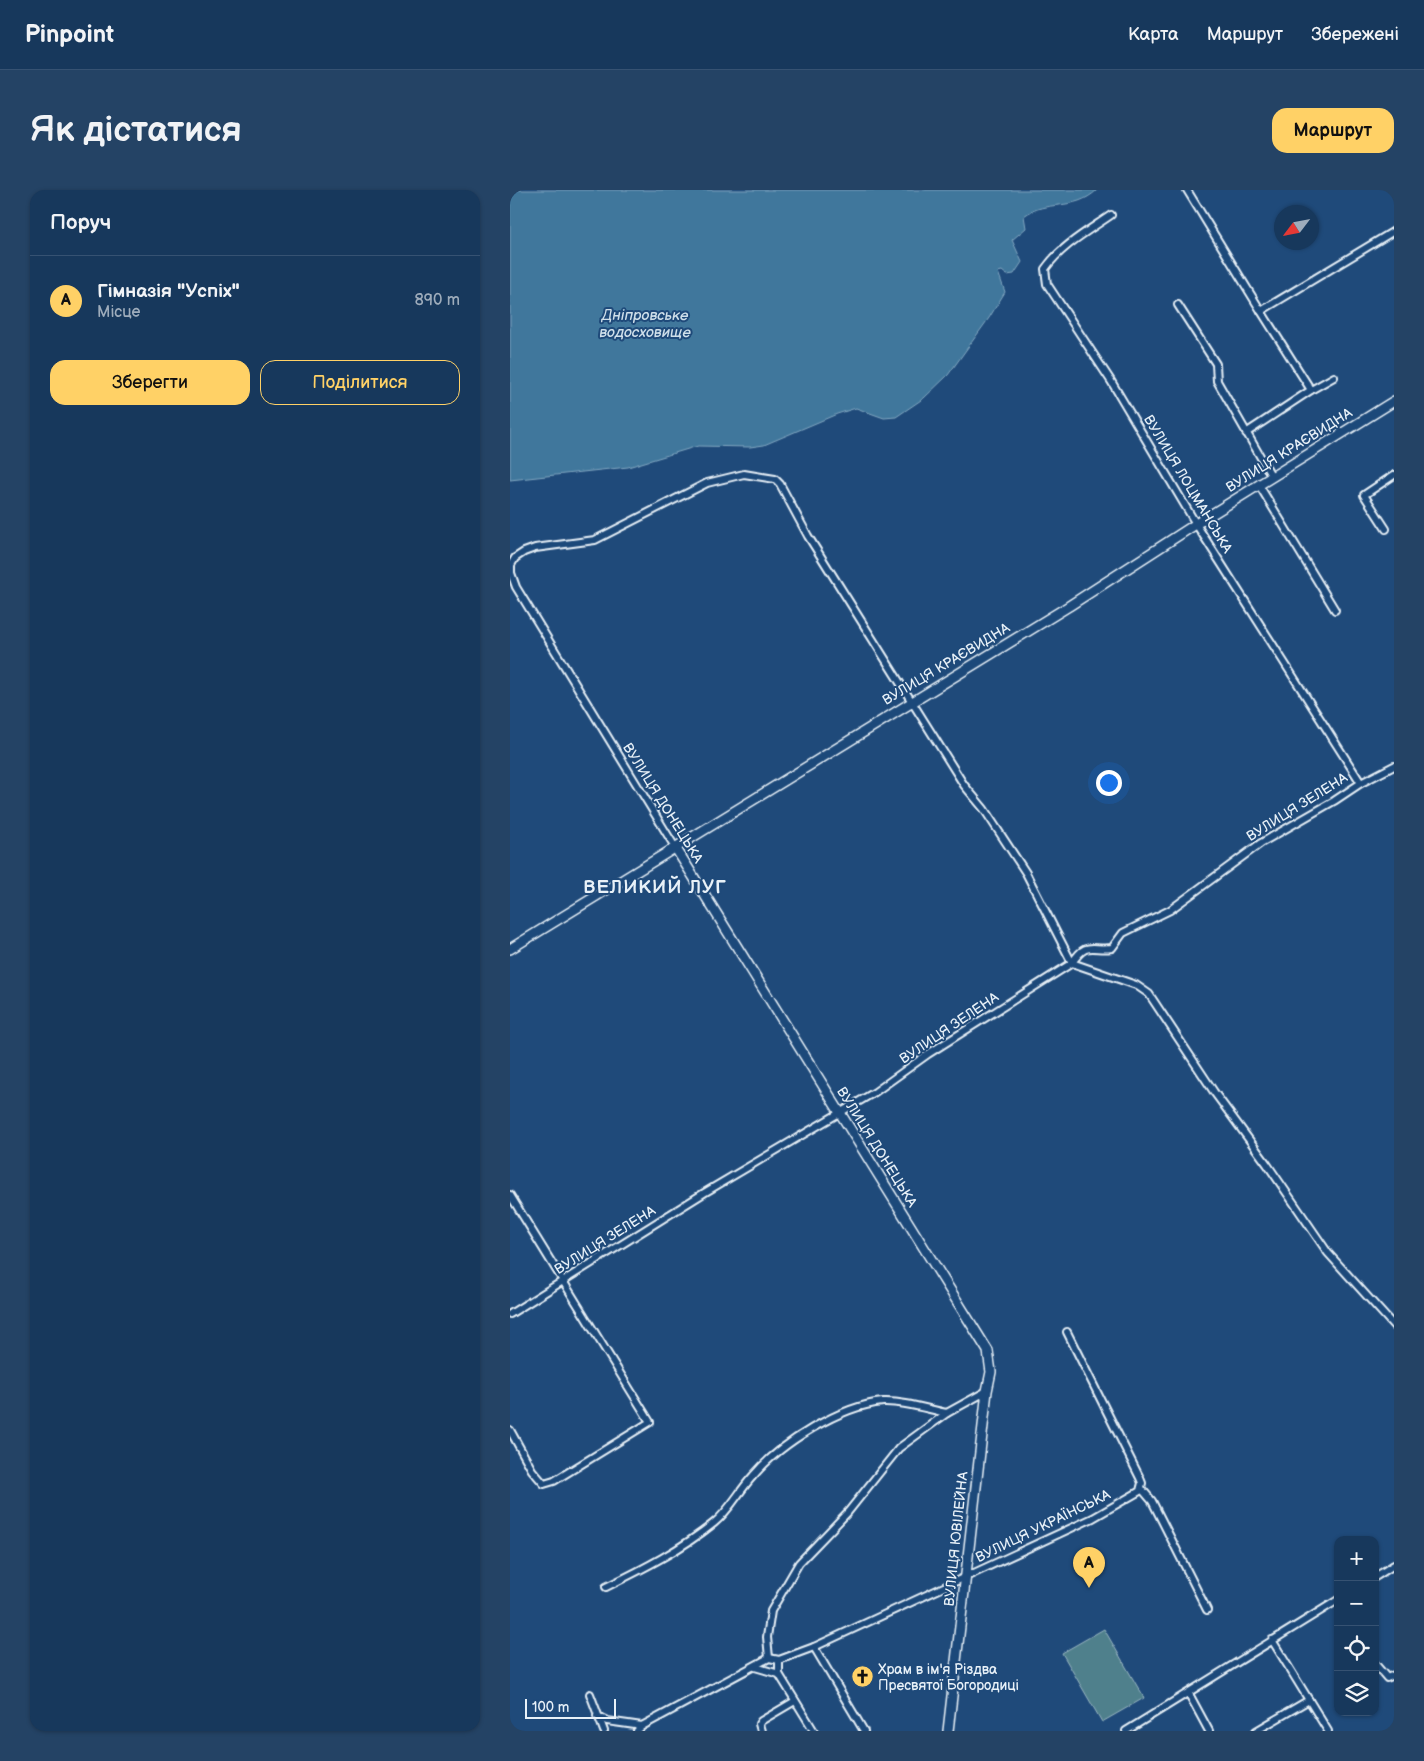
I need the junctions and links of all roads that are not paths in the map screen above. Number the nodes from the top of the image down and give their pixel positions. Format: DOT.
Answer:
graph roads {
  1 [pos="1188,190"];
  2 [pos="1111,215"];
  3 [pos="1394,231"];
  4 [pos="1178,305"];
  5 [pos="1261,311"];
  6 [pos="1334,377"];
  7 [pos="1310,390"];
  8 [pos="1394,401"];
  9 [pos="1246,433"];
  10 [pos="1394,475"];
  11 [pos="1272,477"];
  12 [pos="1259,485"];
  13 [pos="1196,524"];
  14 [pos="1386,529"];
  15 [pos="1335,610"];
  16 [pos="913,700"];
  17 [pos="1394,766"];
  18 [pos="1361,783"];
  19 [pos="675,847"];
  20 [pos="510,949"];
  21 [pos="1072,963"];
  22 [pos="839,1112"];
  23 [pos="510,1196"];
  24 [pos="563,1281"];
  25 [pos="510,1314"];
  26 [pos="1394,1326"];
  27 [pos="1067,1332"];
  28 [pos="988,1351"];
  29 [pos="987,1391"];
  30 [pos="947,1412"];
  31 [pos="510,1430"];
  32 [pos="1141,1488"];
  33 [pos="1394,1565"];
  34 [pos="1379,1574"];
  35 [pos="966,1577"];
  36 [pos="606,1586"];
  37 [pos="1334,1604"];
  38 [pos="1206,1610"];
  39 [pos="1272,1640"];
  40 [pos="814,1647"];
  41 [pos="770,1658"];
  42 [pos="779,1660"];
  43 [pos="756,1667"];
  44 [pos="1379,1670"];
  45 [pos="779,1674"];
  46 [pos="1394,1675"];
  47 [pos="590,1694"];
  48 [pos="1189,1694"];
  49 [pos="1309,1700"];
  50 [pos="795,1701"];
  51 [pos="597,1716"];
  52 [pos="616,1722"];
  53 [pos="639,1728"];
  54 [pos="604,1731"];
  55 [pos="761,1731"];
  56 [pos="814,1731"];
  57 [pos="864,1731"];
  58 [pos="948,1731"];
  59 [pos="1126,1731"];
  60 [pos="1208,1731"];
  61 [pos="1256,1731"];
  62 [pos="1328,1731"];
  1 -- 5 [label="street"];
  2 -- 13 [label="street, ВУЛИЦЯ ЛОЦМАНСЬКА"];
  3 -- 5 [label="street"];
  4 -- 9 [label="street"];
  5 -- 7 [label="street"];
  6 -- 7 [label="street"];
  7 -- 9 [label="street"];
  8 -- 11 [label="street, ВУЛИЦЯ КРАЄВИДНА"];
  9 -- 11 [label="street"];
  10 -- 14 [label="street"];
  11 -- 12 [label="street, ВУЛИЦЯ КРАЄВИДНА"];
  12 -- 13 [label="street, ВУЛИЦЯ КРАЄВИДНА"];
  12 -- 15 [label="street"];
  13 -- 16 [label="street, ВУЛИЦЯ КРАЄВИДНА"];
  13 -- 18 [label="street, ВУЛИЦЯ ЛОЦМАНСЬКА"];
  16 -- 19 [label="street, ВУЛИЦЯ КРАЄВИДНА"];
  16 -- 19 [label="street, ВУЛИЦЯ ДОНЕЦЬКА"];
  16 -- 21 [label="street"];
  17 -- 18 [label="street, ВУЛИЦЯ ЗЕЛЕНА"];
  18 -- 21 [label="street, ВУЛИЦЯ ЗЕЛЕНА"];
  19 -- 20 [label="street, ВУЛИЦЯ КРАЄВИДНА"];
  19 -- 22 [label="street, ВУЛИЦЯ ДОНЕЦЬКА"];
  21 -- 22 [label="street, ВУЛИЦЯ ЗЕЛЕНА"];
  21 -- 26 [label="street"];
  22 -- 24 [label="street, ВУЛИЦЯ ЗЕЛЕНА"];
  22 -- 28 [label="street, ВУЛИЦЯ ДОНЕЦЬКА"];
  23 -- 24 [label="street"];
  24 -- 25 [label="street, ВУЛИЦЯ ЗЕЛЕНА"];
  24 -- 31 [label="street"];
  27 -- 32 [label="street"];
  28 -- 29 [label="street, ВУЛИЦЯ ЮВІЛЕЙНА"];
  29 -- 30 [label="street"];
  29 -- 35 [label="street, ВУЛИЦЯ ЮВІЛЕЙНА"];
  30 -- 36 [label="street"];
  30 -- 41 [label="street"];
  32 -- 35 [label="street, ВУЛИЦЯ УКРАЇНСЬКА"];
  32 -- 38 [label="street"];
  33 -- 34 [label="street"];
  35 -- 40 [label="street, ВУЛИЦЯ УКРАЇНСЬКА"];
  35 -- 58 [label="street, ВУЛИЦЯ ЮВІЛЕЙНА"];
  37 -- 39 [label="street"];
  39 -- 48 [label="street"];
  39 -- 49 [label="street"];
  40 -- 42 [label="street, ВУЛИЦЯ УКРАЇНСЬКА"];
  40 -- 57 [label="street"];
  41 -- 42 [label="street"];
  41 -- 43 [label="street"];
  42 -- 45 [label="street"];
  43 -- 45 [label="street"];
  43 -- 53 [label="street"];
  44 -- 46 [label="street"];
  45 -- 50 [label="street"];
  47 -- 51 [label="street"];
  48 -- 59 [label="street"];
  48 -- 60 [label="street"];
  49 -- 61 [label="street"];
  49 -- 62 [label="street"];
  50 -- 55 [label="street"];
  50 -- 56 [label="street"];
  51 -- 52 [label="street"];
  51 -- 54 [label="street"];
  52 -- 53 [label="street"];
  52 -- 54 [label="street"];
}
